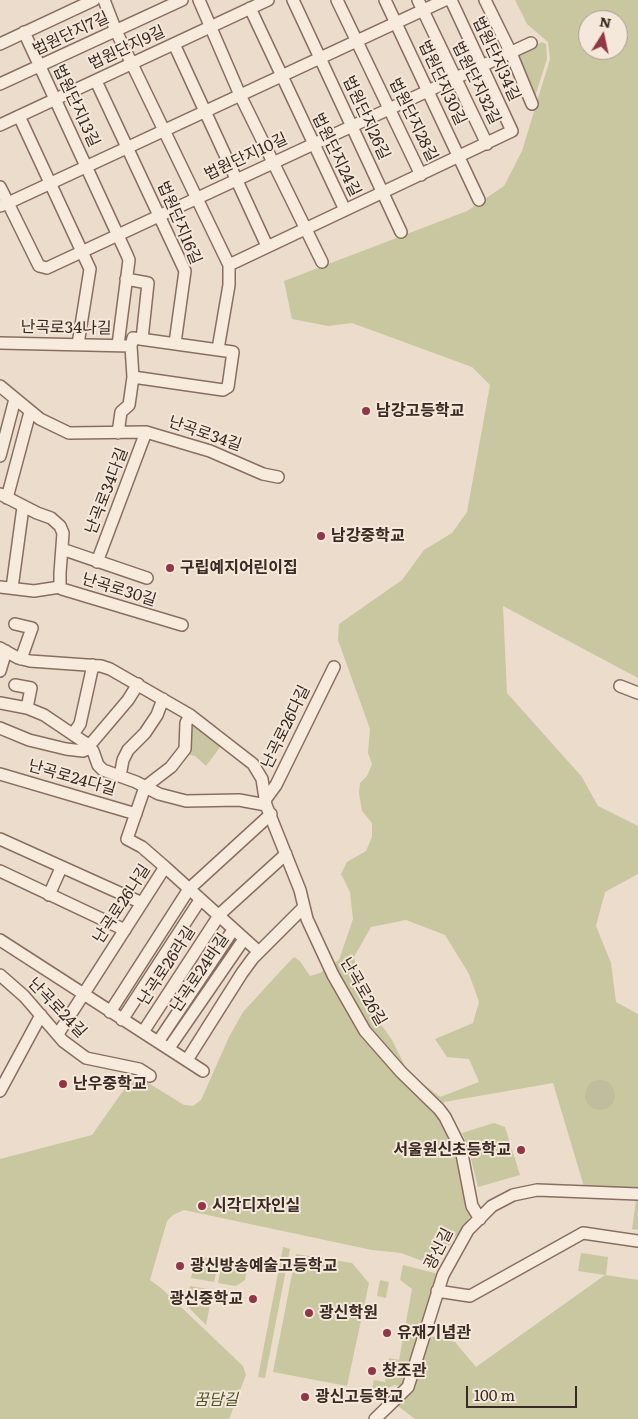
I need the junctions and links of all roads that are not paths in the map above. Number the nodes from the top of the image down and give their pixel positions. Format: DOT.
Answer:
graph roads {
  1 [pos="94,0"];
  2 [pos="104,0"];
  3 [pos="182,0"];
  4 [pos="199,0"];
  5 [pos="268,0"];
  6 [pos="292,0"];
  7 [pos="337,0"];
  8 [pos="386,0"];
  9 [pos="445,0"];
  10 [pos="451,0"];
  11 [pos="485,0"];
  12 [pos="421,5"];
  13 [pos="250,8"];
  14 [pos="396,22"];
  15 [pos="211,27"];
  16 [pos="116,31"];
  17 [pos="24,32"];
  18 [pos="356,41"];
  19 [pos="531,43"];
  20 [pos="0,44"];
  21 [pos="174,44"];
  22 [pos="511,53"];
  23 [pos="320,58"];
  24 [pos="132,63"];
  25 [pos="481,65"];
  26 [pos="40,66"];
  27 [pos="280,76"];
  28 [pos="455,78"];
  29 [pos="96,81"];
  30 [pos="0,84"];
  31 [pos="428,90"];
  32 [pos="240,95"];
  33 [pos="55,99"];
  34 [pos="532,104"];
  35 [pos="390,108"];
  36 [pos="204,112"];
  37 [pos="19,116"];
  38 [pos="0,125"];
  39 [pos="351,127"];
  40 [pos="164,130"];
  41 [pos="512,131"];
  42 [pos="312,144"];
  43 [pos="487,144"];
  44 [pos="128,148"];
  45 [pos="460,157"];
  46 [pos="275,163"];
  47 [pos="86,166"];
  48 [pos="421,175"];
  49 [pos="236,180"];
  50 [pos="50,183"];
  51 [pos="0,187"];
  52 [pos="382,192"];
  53 [pos="197,198"];
  54 [pos="479,200"];
  55 [pos="4,204"];
  56 [pos="344,210"];
  57 [pos="160,215"];
  58 [pos="307,228"];
  59 [pos="401,232"];
  60 [pos="118,235"];
  61 [pos="267,246"];
  62 [pos="83,252"];
  63 [pos="322,262"];
  64 [pos="229,264"];
  65 [pos="126,279"];
  66 [pos="142,340"];
  67 [pos="0,343"];
  68 [pos="78,344"];
  69 [pos="175,344"];
  70 [pos="118,345"];
  71 [pos="131,346"];
  72 [pos="218,349"];
  73 [pos="133,377"];
  74 [pos="0,386"];
  75 [pos="15,399"];
  76 [pos="30,412"];
  77 [pos="146,432"];
  78 [pos="118,433"];
  79 [pos="0,456"];
  80 [pos="278,477"];
  81 [pos="3,496"];
  82 [pos="24,507"];
  83 [pos="62,550"];
  84 [pos="97,562"];
  85 [pos="147,578"];
  86 [pos="6,587"];
  87 [pos="60,587"];
  88 [pos="15,624"];
  89 [pos="182,625"];
  90 [pos="3,650"];
  91 [pos="21,659"];
  92 [pos="93,665"];
  93 [pos="334,667"];
  94 [pos="0,671"];
  95 [pos="138,684"];
  96 [pos="14,685"];
  97 [pos="620,686"];
  98 [pos="638,693"];
  99 [pos="163,699"];
  100 [pos="0,703"];
  101 [pos="27,708"];
  102 [pos="190,715"];
  103 [pos="0,728"];
  104 [pos="73,734"];
  105 [pos="90,747"];
  106 [pos="0,774"];
  107 [pos="120,776"];
  108 [pos="145,787"];
  109 [pos="268,807"];
  110 [pos="136,814"];
  111 [pos="0,839"];
  112 [pos="286,854"];
  113 [pos="165,867"];
  114 [pos="61,868"];
  115 [pos="0,871"];
  116 [pos="189,889"];
  117 [pos="49,894"];
  118 [pos="200,900"];
  119 [pos="142,904"];
  120 [pos="304,907"];
  121 [pos="218,917"];
  122 [pos="125,930"];
  123 [pos="233,930"];
  124 [pos="244,939"];
  125 [pos="0,940"];
  126 [pos="259,952"];
  127 [pos="0,975"];
  128 [pos="83,995"];
  129 [pos="110,1012"];
  130 [pos="41,1015"];
  131 [pos="122,1020"];
  132 [pos="143,1032"];
  133 [pos="58,1034"];
  134 [pos="158,1042"];
  135 [pos="168,1048"];
  136 [pos="187,1060"];
  137 [pos="203,1071"];
  138 [pos="150,1076"];
  139 [pos="0,1090"];
  140 [pos="638,1194"];
  141 [pos="480,1219"];
  142 [pos="638,1241"];
  143 [pos="437,1291"];
  144 [pos="376,1419"];
  1 -- 17 [label="street"];
  2 -- 16 [label="street"];
  3 -- 16 [label="street, 법원단지7길"];
  4 -- 15 [label="street"];
  5 -- 13 [label="street, 법원단지9길"];
  6 -- 23 [label="street, 법원단지26길"];
  7 -- 18 [label="street, 법원단지28길"];
  8 -- 14 [label="street, 법원단지30길"];
  9 -- 12 [label="street"];
  10 -- 25 [label="street, 법원단지34길"];
  11 -- 22 [label="street"];
  12 -- 14 [label="street"];
  12 -- 28 [label="street, 법원단지32길"];
  13 -- 15 [label="street, 법원단지9길"];
  13 -- 27 [label="street, 법원단지24길"];
  14 -- 18 [label="street"];
  14 -- 31 [label="street, 법원단지30길"];
  15 -- 21 [label="street, 법원단지9길"];
  15 -- 32 [label="street"];
  16 -- 24 [label="street"];
  16 -- 26 [label="street, 법원단지7길"];
  17 -- 20 [label="street"];
  17 -- 26 [label="street, 법원단지13길"];
  18 -- 23 [label="street"];
  18 -- 35 [label="street, 법원단지28길"];
  19 -- 22 [label="street, 법원단지10길"];
  21 -- 24 [label="street, 법원단지9길"];
  21 -- 36 [label="street"];
  22 -- 25 [label="street, 법원단지10길"];
  22 -- 34 [label="street"];
  23 -- 27 [label="street"];
  23 -- 39 [label="street, 법원단지26길"];
  24 -- 29 [label="street, 법원단지9길"];
  24 -- 40 [label="street"];
  25 -- 28 [label="street, 법원단지10길"];
  25 -- 41 [label="street, 법원단지34길"];
  26 -- 30 [label="street, 법원단지7길"];
  26 -- 33 [label="street, 법원단지13길"];
  27 -- 32 [label="street"];
  27 -- 42 [label="street, 법원단지24길"];
  28 -- 31 [label="street, 법원단지10길"];
  28 -- 43 [label="street, 법원단지32길"];
  29 -- 33 [label="street, 법원단지9길"];
  29 -- 44 [label="street, 법원단지16길"];
  31 -- 35 [label="street, 법원단지10길"];
  31 -- 45 [label="street, 법원단지30길"];
  32 -- 36 [label="street"];
  32 -- 46 [label="street"];
  33 -- 37 [label="street, 법원단지9길"];
  33 -- 47 [label="street, 법원단지13길"];
  35 -- 39 [label="street, 법원단지10길"];
  35 -- 48 [label="street, 법원단지28길"];
  36 -- 40 [label="street"];
  36 -- 49 [label="street"];
  37 -- 38 [label="street, 법원단지9길"];
  37 -- 50 [label="street"];
  39 -- 42 [label="street, 법원단지10길"];
  39 -- 52 [label="street, 법원단지26길"];
  40 -- 44 [label="street"];
  40 -- 53 [label="street"];
  41 -- 43 [label="street, 법원단지32길"];
  42 -- 46 [label="street, 법원단지10길"];
  42 -- 56 [label="street, 법원단지24길"];
  43 -- 45 [label="street"];
  44 -- 47 [label="street"];
  44 -- 57 [label="street, 법원단지16길"];
  45 -- 48 [label="street, 법원단지28길"];
  45 -- 54 [label="street, 법원단지30길"];
  46 -- 49 [label="street, 법원단지10길"];
  46 -- 58 [label="street"];
  47 -- 50 [label="street"];
  47 -- 60 [label="street, 법원단지13길"];
  48 -- 52 [label="street"];
  49 -- 53 [label="street, 법원단지10길"];
  49 -- 61 [label="street"];
  50 -- 55 [label="street"];
  50 -- 62 [label="street"];
  51 -- 55 [label="street"];
  52 -- 56 [label="street, 법원단지24길"];
  52 -- 59 [label="street, 법원단지26길"];
  53 -- 57 [label="street, 법원단지10길"];
  53 -- 64 [label="street"];
  55 -- 62 [label="street, 법원단지10길"];
  56 -- 58 [label="street"];
  57 -- 60 [label="street, 법원단지10길"];
  57 -- 69 [label="street, 법원단지16길"];
  58 -- 61 [label="street"];
  58 -- 63 [label="street"];
  60 -- 62 [label="street, 법원단지10길"];
  60 -- 65 [label="street, 법원단지13길"];
  61 -- 64 [label="street"];
  62 -- 68 [label="street"];
  64 -- 72 [label="street"];
  65 -- 66 [label="street"];
  65 -- 70 [label="street, 법원단지13길"];
  66 -- 69 [label="street"];
  66 -- 71 [label="street, 난곡로34나길"];
  67 -- 68 [label="street, 난곡로34나길"];
  68 -- 70 [label="street, 난곡로34나길"];
  69 -- 72 [label="street"];
  70 -- 71 [label="street, 난곡로34나길"];
  71 -- 73 [label="street, 난곡로34나길"];
  72 -- 73 [label="street"];
  73 -- 78 [label="street"];
  74 -- 75 [label="street, 난곡로34길"];
  75 -- 76 [label="street, 난곡로34길"];
  75 -- 79 [label="street"];
  76 -- 78 [label="street, 난곡로34길"];
  76 -- 81 [label="street"];
  77 -- 78 [label="street, 난곡로34길"];
  77 -- 80 [label="street, 난곡로34길"];
  77 -- 84 [label="street, 난곡로34다길"];
  81 -- 82 [label="street, 난곡로30길"];
  82 -- 83 [label="street, 난곡로30길"];
  82 -- 86 [label="street"];
  83 -- 84 [label="street"];
  83 -- 87 [label="street, 난곡로30길"];
  84 -- 85 [label="street"];
  86 -- 87 [label="street"];
  87 -- 89 [label="street, 난곡로30길"];
  88 -- 91 [label="street"];
  90 -- 91 [label="street, 난곡로26길"];
  90 -- 94 [label="street"];
  91 -- 92 [label="street, 난곡로26길"];
  92 -- 95 [label="street, 난곡로26길"];
  92 -- 104 [label="street"];
  93 -- 109 [label="street, 난곡로26다길"];
  95 -- 99 [label="street, 난곡로26길"];
  95 -- 105 [label="street"];
  96 -- 101 [label="street"];
  97 -- 98 [label="street"];
  99 -- 102 [label="street, 난곡로26길"];
  99 -- 107 [label="street"];
  100 -- 101 [label="street"];
  101 -- 104 [label="street"];
  102 -- 108 [label="street"];
  102 -- 109 [label="street, 난곡로26길"];
  103 -- 105 [label="street"];
  104 -- 105 [label="street"];
  105 -- 107 [label="street"];
  106 -- 110 [label="street, 난곡로24다길"];
  107 -- 108 [label="street"];
  108 -- 109 [label="street"];
  108 -- 110 [label="street, 난곡로26나길"];
  109 -- 112 [label="street, 난곡로26길"];
  109 -- 116 [label="street"];
  110 -- 113 [label="street, 난곡로26나길"];
  111 -- 114 [label="street"];
  112 -- 120 [label="street, 난곡로26길"];
  112 -- 121 [label="street, 난곡로26라길"];
  113 -- 116 [label="street"];
  113 -- 119 [label="street, 난곡로26나길"];
  114 -- 117 [label="street"];
  114 -- 119 [label="street"];
  115 -- 117 [label="street"];
  116 -- 118 [label="street"];
  116 -- 129 [label="street"];
  117 -- 122 [label="street"];
  118 -- 121 [label="street"];
  118 -- 131 [label="street"];
  119 -- 122 [label="street, 난곡로26나길"];
  120 -- 126 [label="street"];
  120 -- 141 [label="street, 난곡로26길"];
  121 -- 123 [label="street"];
  121 -- 132 [label="street, 난곡로26라길"];
  122 -- 128 [label="street, 난곡로26나길"];
  123 -- 124 [label="street, 난곡로24바길"];
  123 -- 134 [label="street, 난곡로24바길"];
  124 -- 126 [label="street"];
  124 -- 135 [label="street, 난곡로24바길"];
  125 -- 128 [label="street"];
  126 -- 136 [label="street"];
  127 -- 130 [label="street, 난곡로24길"];
  128 -- 129 [label="street"];
  128 -- 133 [label="street"];
  129 -- 131 [label="street"];
  130 -- 133 [label="street, 난곡로24길"];
  130 -- 139 [label="street"];
  131 -- 132 [label="street"];
  132 -- 134 [label="street"];
  133 -- 138 [label="street, 난곡로24길"];
  134 -- 135 [label="street"];
  135 -- 136 [label="street"];
  136 -- 137 [label="street"];
  140 -- 141 [label="street, 광신길"];
  141 -- 143 [label="street, 광신길"];
  142 -- 143 [label="street"];
  143 -- 144 [label="street, 광신길"];
}
